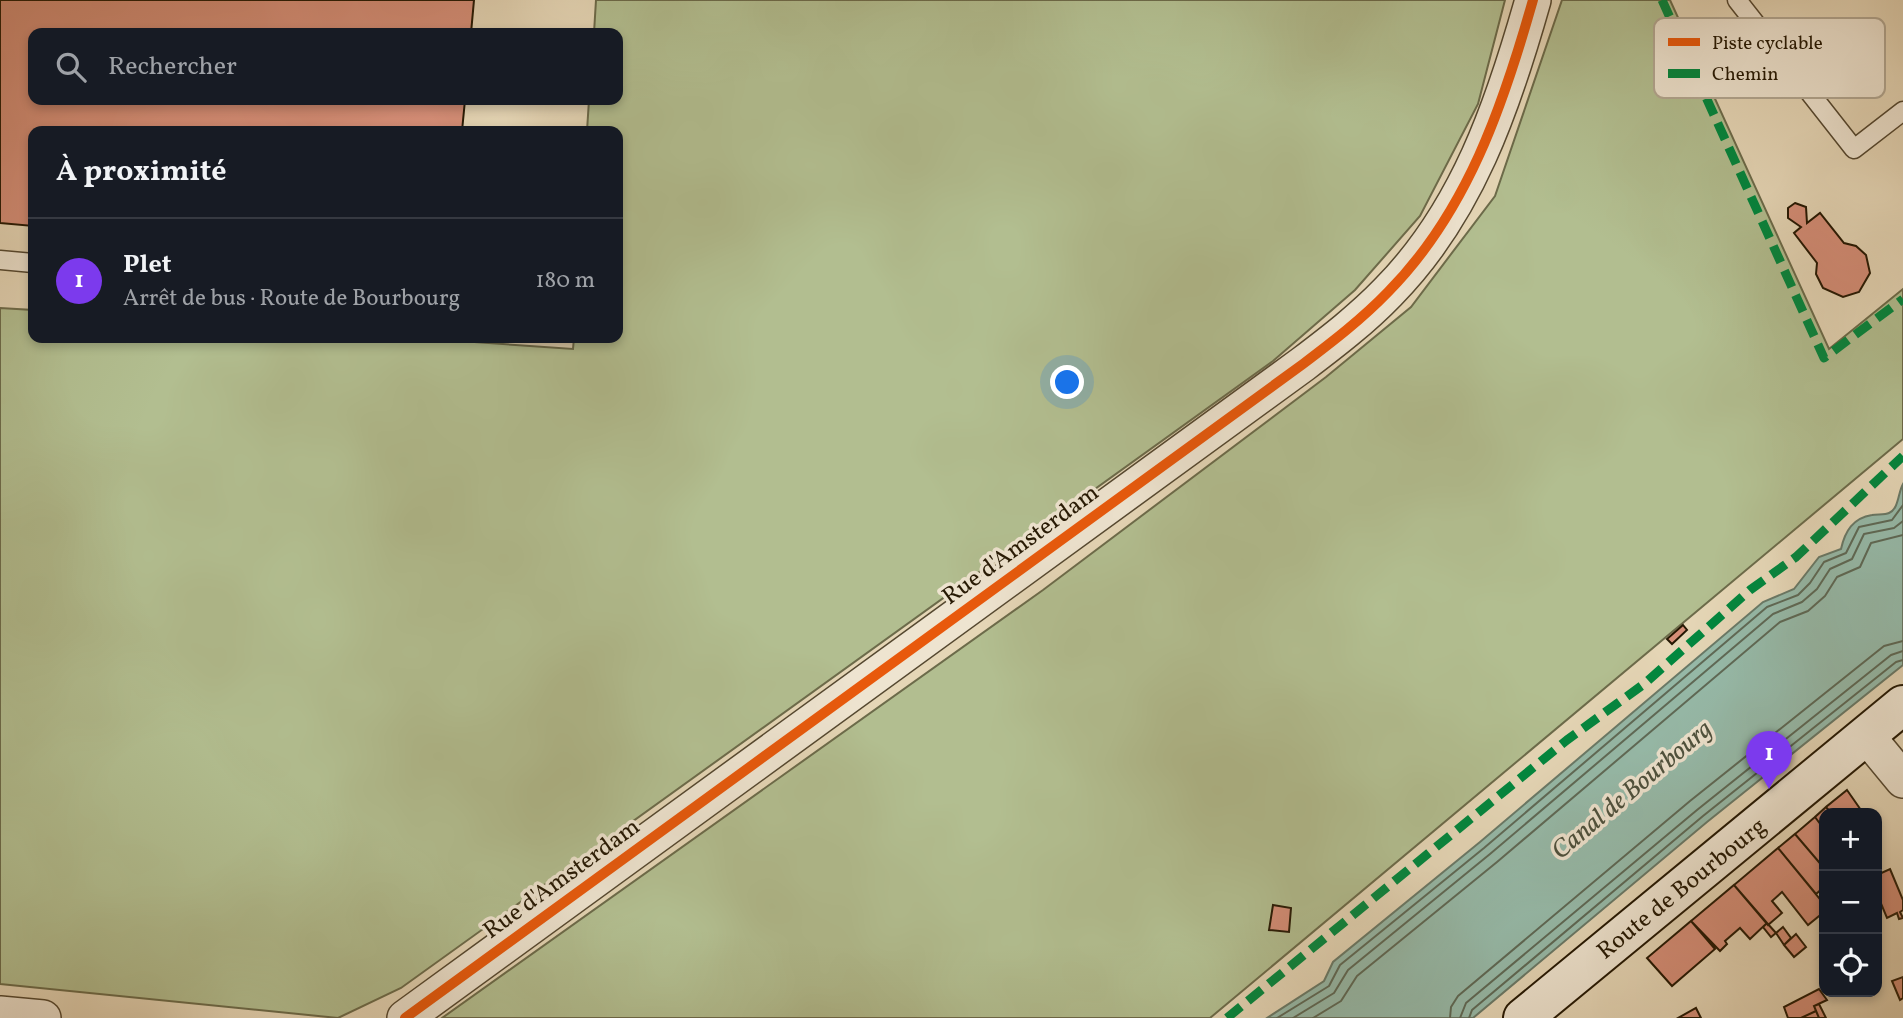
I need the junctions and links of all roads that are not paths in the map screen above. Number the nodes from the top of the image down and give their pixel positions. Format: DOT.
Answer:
graph roads {
  1 [pos="1533,0"];
  2 [pos="1737,0"];
  3 [pos="1751,18"];
  4 [pos="1814,98"];
  5 [pos="1903,111"];
  6 [pos="0,260"];
  7 [pos="28,263"];
  8 [pos="1903,705"];
  9 [pos="1866,734"];
  10 [pos="1903,780"];
  11 [pos="0,1014"];
  12 [pos="43,1018"];
  13 [pos="404,1018"];
  14 [pos="1523,1018"];
  1 -- 13 [label="street, Rue d'Amsterdam"];
  2 -- 3 [label="lane"];
  4 -- 5 [label="lane"];
  6 -- 7 [label="lane"];
  8 -- 9 [label="main road, Route de Bourbourg"];
  9 -- 10 [label="street"];
  9 -- 14 [label="main road, Route de Bourbourg"];
  11 -- 12 [label="street"];
}
